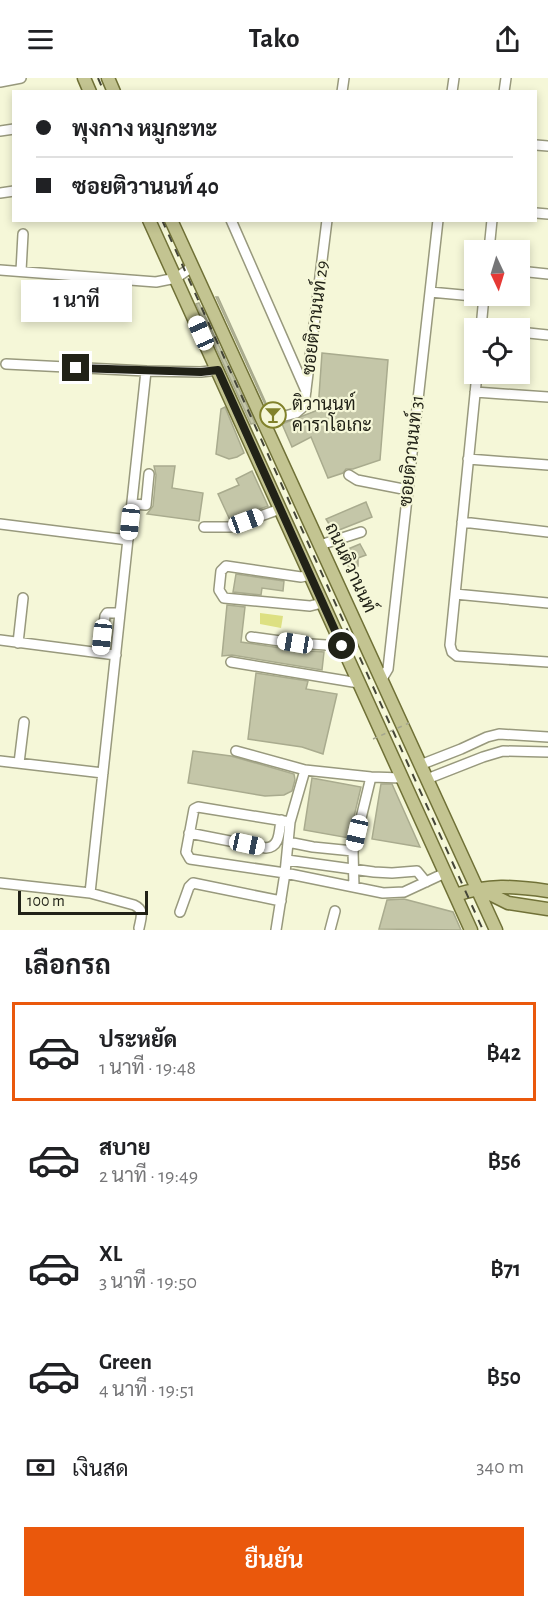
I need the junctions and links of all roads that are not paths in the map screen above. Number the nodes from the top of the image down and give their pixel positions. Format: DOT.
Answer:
graph roads {
  1 [pos="21,78"];
  2 [pos="0,82"];
  3 [pos="150,222"];
  4 [pos="172,222"];
  5 [pos="232,222"];
  6 [pos="327,222"];
  7 [pos="438,222"];
  8 [pos="492,222"];
  9 [pos="23,234"];
  10 [pos="490,240"];
  11 [pos="192,267"];
  12 [pos="0,270"];
  13 [pos="21,271"];
  14 [pos="530,272"];
  15 [pos="548,274"];
  16 [pos="176,278"];
  17 [pos="430,292"];
  18 [pos="464,295"];
  19 [pos="530,333"];
  20 [pos="548,335"];
  21 [pos="6,364"];
  22 [pos="218,370"];
  23 [pos="146,371"];
  24 [pos="476,384"];
  25 [pos="475,392"];
  26 [pos="307,393"];
  27 [pos="548,397"];
  28 [pos="263,422"];
  29 [pos="468,459"];
  30 [pos="548,465"];
  31 [pos="149,474"];
  32 [pos="349,475"];
  33 [pos="408,490"];
  34 [pos="132,504"];
  35 [pos="280,509"];
  36 [pos="462,522"];
  37 [pos="0,524"];
  38 [pos="204,527"];
  39 [pos="361,532"];
  40 [pos="548,532"];
  41 [pos="128,540"];
  42 [pos="320,545"];
  43 [pos="310,575"];
  44 [pos="455,594"];
  45 [pos="24,598"];
  46 [pos="322,603"];
  47 [pos="548,603"];
  48 [pos="120,613"];
  49 [pos="252,637"];
  50 [pos="0,640"];
  51 [pos="18,643"];
  52 [pos="342,646"];
  53 [pos="100,653"];
  54 [pos="116,655"];
  55 [pos="231,662"];
  56 [pos="548,662"];
  57 [pos="382,679"];
  58 [pos="359,683"];
  59 [pos="24,722"];
  60 [pos="528,736"];
  61 [pos="548,738"];
  62 [pos="527,750"];
  63 [pos="236,751"];
  64 [pos="548,752"];
  65 [pos="0,760"];
  66 [pos="19,763"];
  67 [pos="420,765"];
  68 [pos="305,770"];
  69 [pos="103,773"];
  70 [pos="371,777"];
  71 [pos="402,778"];
  72 [pos="427,779"];
  73 [pos="286,821"];
  74 [pos="189,833"];
  75 [pos="288,842"];
  76 [pos="353,851"];
  77 [pos="287,860"];
  78 [pos="354,870"];
  79 [pos="285,873"];
  80 [pos="445,873"];
  81 [pos="426,882"];
  82 [pos="0,883"];
  83 [pos="354,887"];
  84 [pos="477,888"];
  85 [pos="548,891"];
  86 [pos="90,893"];
  87 [pos="455,895"];
  88 [pos="281,901"];
  89 [pos="548,909"];
  90 [pos="335,911"];
  91 [pos="180,912"];
  92 [pos="139,928"];
  93 [pos="276,930"];
  94 [pos="330,930"];
  95 [pos="471,930"];
  96 [pos="496,930"];
  1 -- 2 [label="street"];
  3 -- 16 [label="main road"];
  4 -- 11 [label="main road, ถนนติวานนท์"];
  5 -- 26 [label="street"];
  6 -- 26 [label="street, ซอยติวานนท์ 29"];
  7 -- 17 [label="street, ซอยติวานนท์ 31"];
  8 -- 10 [label="street"];
  9 -- 13 [label="street"];
  11 -- 16 [label="street"];
  11 -- 28 [label="main road, ถนนติวานนท์"];
  12 -- 13 [label="street"];
  13 -- 16 [label="street"];
  14 -- 15 [label="street"];
  16 -- 22 [label="main road"];
  17 -- 18 [label="street"];
  17 -- 33 [label="street, ซอยติวานนท์ 31"];
  19 -- 20 [label="street"];
  21 -- 23 [label="street"];
  22 -- 23 [label="street"];
  22 -- 35 [label="main road"];
  23 -- 34 [label="street"];
  24 -- 25 [label="street"];
  25 -- 27 [label="street"];
  25 -- 29 [label="street"];
  26 -- 28 [label="street, ซอยติวานนท์ 29"];
  28 -- 42 [label="main road, ถนนติวานนท์"];
  29 -- 30 [label="street"];
  29 -- 36 [label="street"];
  31 -- 34 [label="street"];
  32 -- 33 [label="street"];
  33 -- 57 [label="street, ซอยติวานนท์ 31"];
  34 -- 41 [label="street"];
  35 -- 38 [label="street"];
  35 -- 43 [label="main road"];
  36 -- 40 [label="street"];
  36 -- 44 [label="street"];
  37 -- 41 [label="street"];
  39 -- 42 [label="street"];
  41 -- 48 [label="street"];
  42 -- 57 [label="main road, ถนนติวานนท์"];
  43 -- 46 [label="main road"];
  43 -- 46 [label="street"];
  44 -- 47 [label="street"];
  44 -- 56 [label="street"];
  45 -- 51 [label="street"];
  46 -- 52 [label="main road"];
  48 -- 53 [label="street"];
  48 -- 54 [label="street"];
  49 -- 52 [label="street"];
  50 -- 51 [label="street"];
  51 -- 53 [label="street"];
  52 -- 58 [label="main road"];
  53 -- 54 [label="street"];
  54 -- 69 [label="street"];
  55 -- 58 [label="street"];
  57 -- 67 [label="main road, ถนนติวานนท์"];
  58 -- 71 [label="main road"];
  59 -- 66 [label="street"];
  60 -- 61 [label="street"];
  60 -- 62 [label="street"];
  60 -- 67 [label="street"];
  62 -- 64 [label="street"];
  62 -- 72 [label="street"];
  63 -- 68 [label="street"];
  65 -- 66 [label="street"];
  66 -- 69 [label="street"];
  67 -- 72 [label="main road, ถนนติวานนท์"];
  68 -- 70 [label="street"];
  68 -- 73 [label="street"];
  69 -- 86 [label="street"];
  70 -- 71 [label="street"];
  70 -- 76 [label="street"];
  71 -- 80 [label="main road"];
  72 -- 84 [label="main road, ถนนติวานนท์"];
  73 -- 74 [label="street"];
  73 -- 74 [label="street"];
  73 -- 75 [label="street"];
  74 -- 79 [label="street"];
  75 -- 76 [label="street"];
  75 -- 77 [label="street"];
  76 -- 78 [label="street"];
  77 -- 78 [label="street"];
  77 -- 79 [label="street"];
  78 -- 81 [label="street"];
  78 -- 83 [label="street"];
  79 -- 83 [label="street"];
  79 -- 88 [label="street"];
  80 -- 81 [label="street"];
  80 -- 87 [label="main road"];
  81 -- 83 [label="street"];
  82 -- 86 [label="street"];
  84 -- 85 [label="main road"];
  84 -- 87 [label="main road"];
  84 -- 89 [label="main road"];
  84 -- 96 [label="main road, ถนนติวานนท์"];
  86 -- 92 [label="street"];
  87 -- 95 [label="main road"];
  88 -- 91 [label="street"];
  88 -- 93 [label="street"];
  90 -- 94 [label="street"];
}
